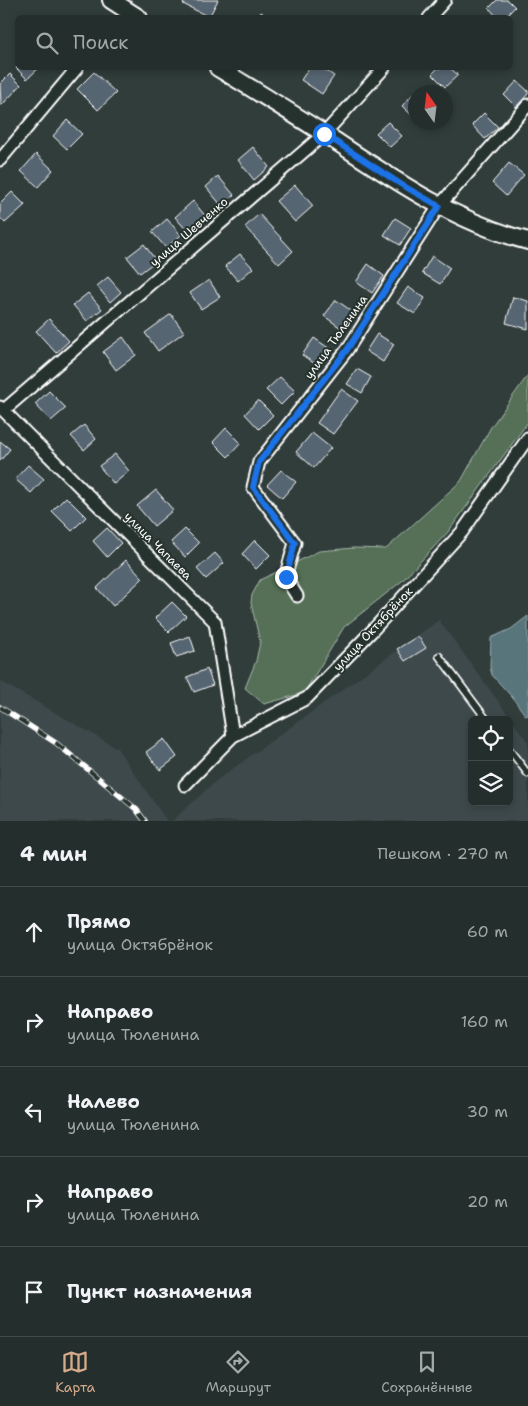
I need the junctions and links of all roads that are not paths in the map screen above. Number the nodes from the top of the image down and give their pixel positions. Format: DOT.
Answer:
graph roads {
  1 [pos="111,0"];
  2 [pos="445,0"];
  3 [pos="127,15"];
  4 [pos="432,15"];
  5 [pos="75,70"];
  6 [pos="221,70"];
  7 [pos="382,70"];
  8 [pos="528,105"];
  9 [pos="324,134"];
  10 [pos="0,160"];
  11 [pos="439,206"];
  12 [pos="528,242"];
  13 [pos="2,408"];
  14 [pos="528,438"];
  15 [pos="297,596"];
  16 [pos="439,656"];
  17 [pos="484,716"];
  18 [pos="233,736"];
  19 [pos="513,754"];
  20 [pos="528,774"];
  21 [pos="185,785"];
  1 -- 3 [label="street"];
  2 -- 4 [label="street"];
  5 -- 10 [label="street"];
  6 -- 9 [label="street"];
  7 -- 9 [label="street, улица Шевченко"];
  8 -- 11 [label="street, улица Тюленина"];
  9 -- 11 [label="street"];
  9 -- 13 [label="street, улица Шевченко"];
  11 -- 12 [label="street"];
  11 -- 15 [label="street, улица Тюленина"];
  13 -- 18 [label="street, улица Чапаева"];
  14 -- 18 [label="street, улица Октябрёнок"];
  16 -- 17 [label="lane"];
  18 -- 21 [label="street, улица Октябрёнок"];
  19 -- 20 [label="lane"];
}
